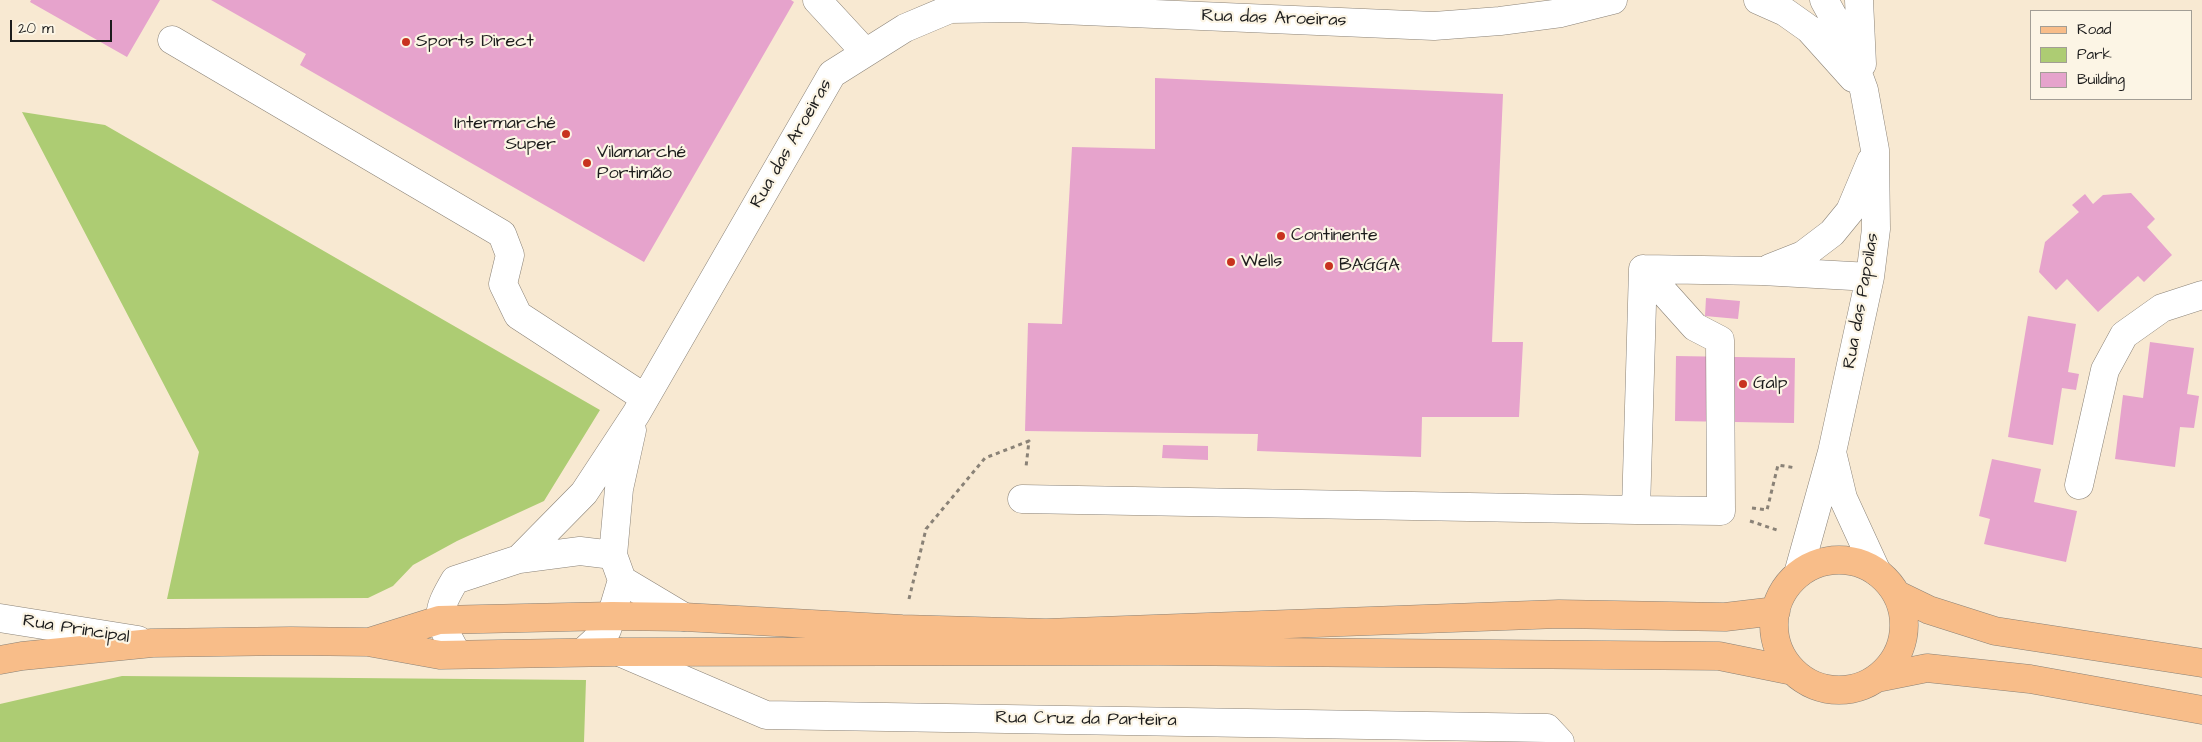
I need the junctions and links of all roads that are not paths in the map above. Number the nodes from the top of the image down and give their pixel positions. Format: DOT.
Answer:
graph roads {
  1 [pos="817,0"];
  2 [pos="1613,0"];
  3 [pos="1758,0"];
  4 [pos="1824,0"];
  5 [pos="1859,0"];
  6 [pos="172,40"];
  7 [pos="865,52"];
  8 [pos="1864,90"];
  9 [pos="1875,150"];
  10 [pos="1643,269"];
  11 [pos="1762,271"];
  12 [pos="1870,277"];
  13 [pos="2202,295"];
  14 [pos="640,406"];
  15 [pos="1829,462"];
  16 [pos="2079,485"];
  17 [pos="1022,499"];
  18 [pos="1636,510"];
  19 [pos="613,555"];
  20 [pos="520,559"];
  21 [pos="1877,572"];
  22 [pos="1798,574"];
  23 [pos="622,580"];
  24 [pos="1898,595"];
  25 [pos="1776,611"];
  26 [pos="612,616"];
  27 [pos="684,617"];
  28 [pos="0,618"];
  29 [pos="439,620"];
  30 [pos="368,642"];
  31 [pos="152,643"];
  32 [pos="583,652"];
  33 [pos="619,652"];
  34 [pos="456,654"];
  35 [pos="0,660"];
  36 [pos="2202,663"];
  37 [pos="1794,671"];
  38 [pos="1876,678"];
  39 [pos="2202,710"];
  40 [pos="1560,742"];
  1 -- 7 [label="street"];
  2 -- 7 [label="street, Rua das Aroeiras"];
  3 -- 8 [label="street"];
  4 -- 8 [label="street, Rua das Papoilas"];
  5 -- 8 [label="street, Rua das Papoilas"];
  6 -- 14 [label="street"];
  7 -- 14 [label="street, Rua das Aroeiras"];
  8 -- 9 [label="street, Rua das Papoilas"];
  9 -- 11 [label="street"];
  9 -- 12 [label="street, Rua das Papoilas"];
  10 -- 11 [label="street"];
  10 -- 18 [label="street"];
  10 -- 18 [label="street"];
  11 -- 12 [label="street"];
  12 -- 15 [label="street, Rua das Papoilas"];
  13 -- 16 [label="street"];
  14 -- 19 [label="street, Rua das Aroeiras"];
  14 -- 20 [label="street, Rua das Aroeiras"];
  15 -- 21 [label="street, Rua das Papoilas"];
  15 -- 22 [label="street, Rua das Papoilas"];
  17 -- 18 [label="street"];
  19 -- 20 [label="street"];
  19 -- 23 [label="street, Rua das Aroeiras"];
  20 -- 29 [label="street"];
  21 -- 22 [label="main road"];
  21 -- 24 [label="main road"];
  22 -- 25 [label="main road"];
  23 -- 26 [label="street"];
  23 -- 27 [label="street"];
  24 -- 36 [label="main road"];
  24 -- 38 [label="main road"];
  25 -- 27 [label="main road"];
  25 -- 37 [label="main road"];
  26 -- 27 [label="main road"];
  26 -- 29 [label="main road"];
  26 -- 32 [label="street"];
  28 -- 31 [label="street, Rua Principal"];
  29 -- 30 [label="main road"];
  29 -- 34 [label="street"];
  30 -- 31 [label="main road"];
  30 -- 34 [label="main road"];
  31 -- 35 [label="main road"];
  32 -- 33 [label="main road"];
  32 -- 34 [label="main road"];
  33 -- 37 [label="main road"];
  33 -- 40 [label="street, Rua Cruz da Parteira"];
  37 -- 38 [label="main road"];
  38 -- 39 [label="main road"];
}
